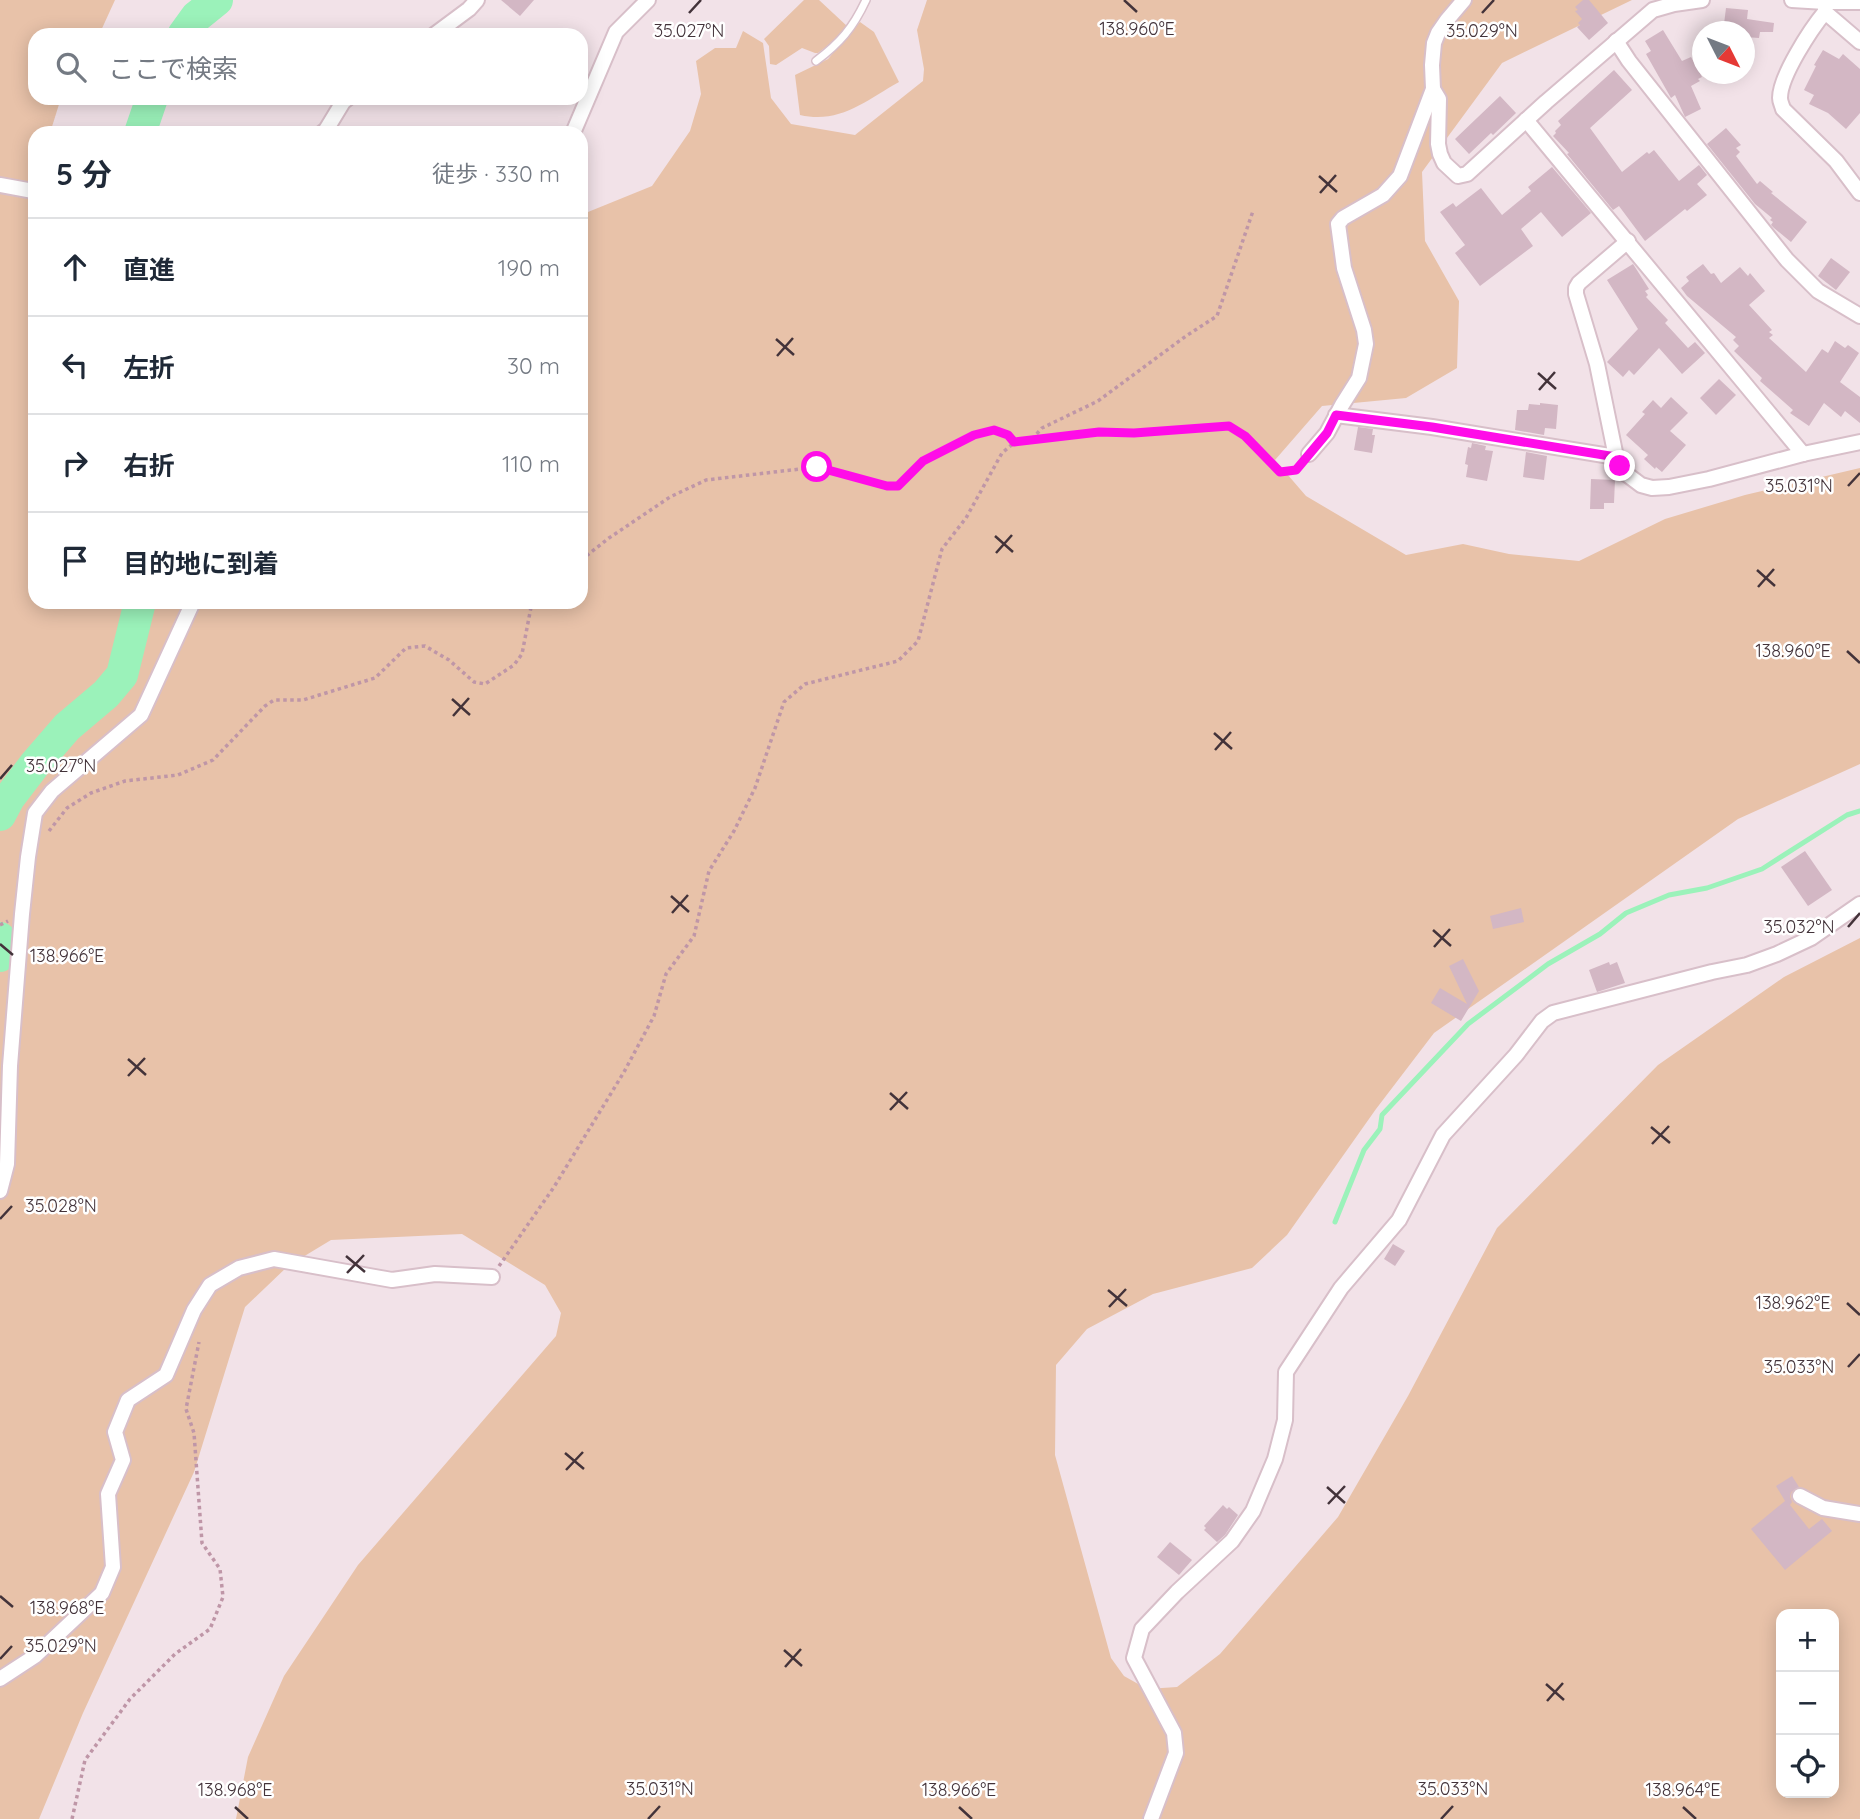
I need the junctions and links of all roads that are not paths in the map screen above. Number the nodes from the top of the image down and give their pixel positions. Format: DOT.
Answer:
graph roads {
  1 [pos="477,0"];
  2 [pos="648,0"];
  3 [pos="866,0"];
  4 [pos="1465,0"];
  5 [pos="1702,0"];
  6 [pos="1792,0"];
  7 [pos="1860,2"];
  8 [pos="1825,7"];
  9 [pos="443,28"];
  10 [pos="1616,41"];
  11 [pos="1860,42"];
  12 [pos="816,61"];
  13 [pos="1433,89"];
  14 [pos="588,98"];
  15 [pos="342,105"];
  16 [pos="585,105"];
  17 [pos="1526,120"];
  18 [pos="329,126"];
  19 [pos="576,126"];
  20 [pos="0,184"];
  21 [pos="28,190"];
  22 [pos="1860,193"];
  23 [pos="1628,241"];
  24 [pos="1860,316"];
  25 [pos="1336,415"];
  26 [pos="1860,442"];
  27 [pos="1309,454"];
  28 [pos="1803,454"];
  29 [pos="1616,457"];
  30 [pos="190,609"];
  31 [pos="1860,904"];
  32 [pos="0,1191"];
  33 [pos="492,1277"];
  34 [pos="1800,1496"];
  35 [pos="1860,1514"];
  36 [pos="0,1679"];
  37 [pos="1151,1819"];
  1 -- 9 [label="street"];
  2 -- 14 [label="street"];
  3 -- 12 [label="lane"];
  4 -- 13 [label="street"];
  5 -- 10 [label="street"];
  6 -- 8 [label="street"];
  7 -- 8 [label="street"];
  8 -- 11 [label="street"];
  8 -- 22 [label="street"];
  10 -- 17 [label="street"];
  10 -- 24 [label="street"];
  13 -- 17 [label="street"];
  13 -- 25 [label="street"];
  15 -- 18 [label="street"];
  16 -- 19 [label="street"];
  17 -- 23 [label="street"];
  20 -- 21 [label="street"];
  23 -- 28 [label="street"];
  23 -- 29 [label="street"];
  25 -- 27 [label="street"];
  25 -- 29 [label="street"];
  26 -- 28 [label="street"];
  28 -- 29 [label="street"];
  30 -- 32 [label="street"];
  31 -- 37 [label="street"];
  33 -- 36 [label="street"];
  34 -- 35 [label="street"];
}
